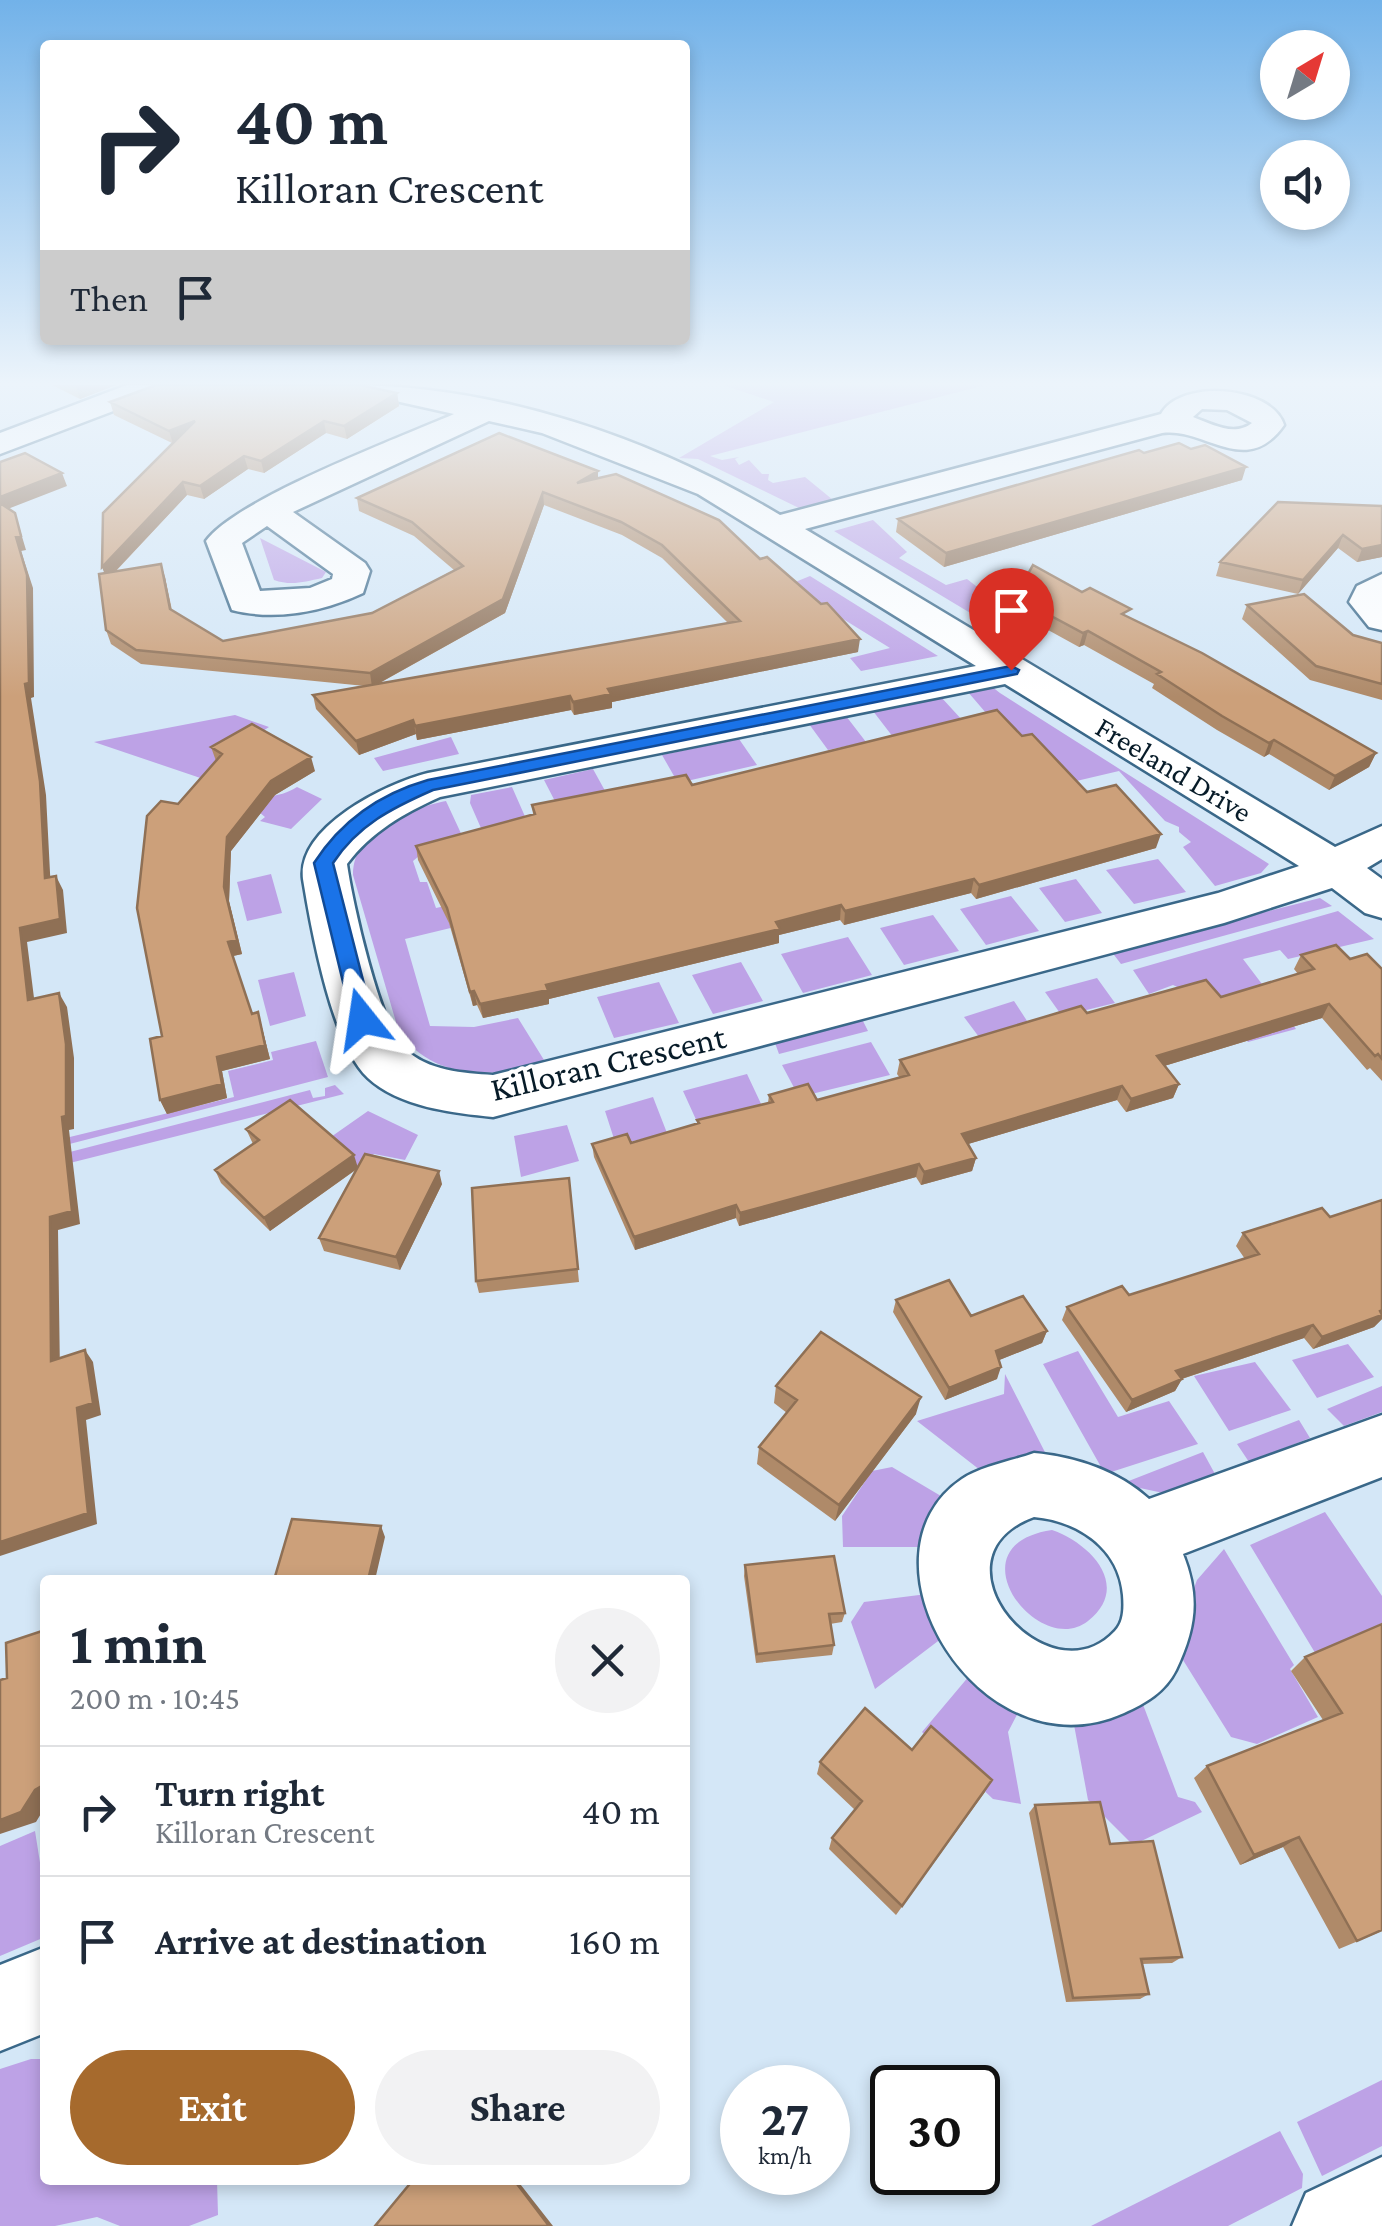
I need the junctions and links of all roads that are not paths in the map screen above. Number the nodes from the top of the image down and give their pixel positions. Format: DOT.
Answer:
graph roads {
  1 [pos="318,489"];
  2 [pos="711,489"];
  3 [pos="915,489"];
  4 [pos="270,511"];
  5 [pos="778,526"];
  6 [pos="1382,585"];
  7 [pos="1382,619"];
  8 [pos="1011,670"];
  9 [pos="1382,840"];
  10 [pos="1333,866"];
  11 [pos="1382,902"];
  12 [pos="1382,1446"];
  13 [pos="1138,1537"];
  14 [pos="40,1992"];
  15 [pos="0,2008"];
  16 [pos="1382,2203"];
  17 [pos="1339,2226"];
  1 -- 4 [label="street"];
  2 -- 5 [label="street, Freeland Drive"];
  3 -- 5 [label="street"];
  5 -- 8 [label="street, Freeland Drive"];
  6 -- 7 [label="street"];
  8 -- 10 [label="street, Freeland Drive"];
  8 -- 10 [label="street, Killoran Crescent"];
  9 -- 10 [label="street"];
  10 -- 11 [label="street, Freeland Drive"];
  12 -- 13 [label="street"];
  14 -- 15 [label="street"];
  16 -- 17 [label="street"];
}
